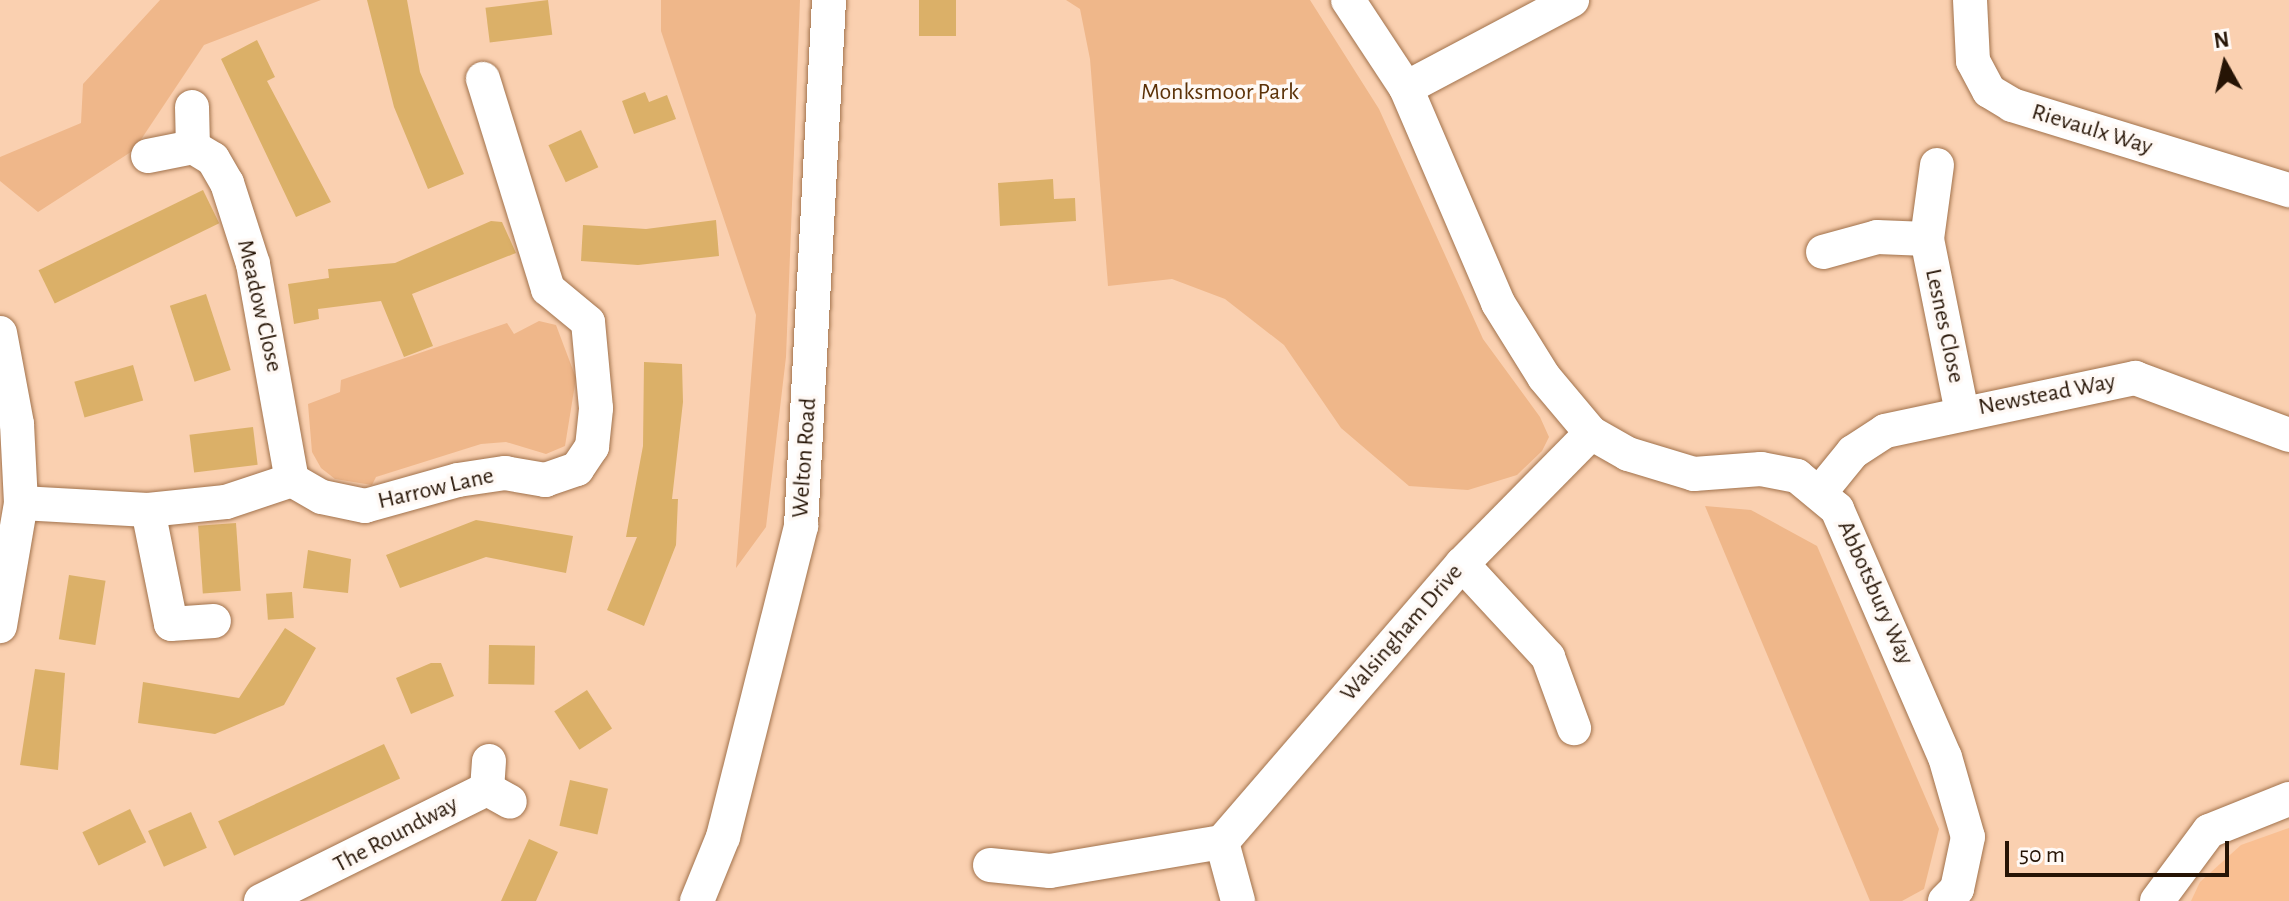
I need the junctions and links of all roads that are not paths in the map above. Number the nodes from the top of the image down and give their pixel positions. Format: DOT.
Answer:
graph roads {
  1 [pos="829,0"];
  2 [pos="1348,0"];
  3 [pos="1572,0"];
  4 [pos="1970,0"];
  5 [pos="483,79"];
  6 [pos="1406,88"];
  7 [pos="192,107"];
  8 [pos="193,147"];
  9 [pos="148,156"];
  10 [pos="1937,165"];
  11 [pos="2289,190"];
  12 [pos="1927,239"];
  13 [pos="1823,252"];
  14 [pos="0,333"];
  15 [pos="1962,412"];
  16 [pos="1591,433"];
  17 [pos="2289,435"];
  18 [pos="292,480"];
  19 [pos="1822,490"];
  20 [pos="21,503"];
  21 [pos="148,510"];
  22 [pos="1462,564"];
  23 [pos="214,621"];
  24 [pos="0,626"];
  25 [pos="1574,728"];
  26 [pos="496,784"];
  27 [pos="2280,802"];
  28 [pos="1222,842"];
  29 [pos="990,865"];
  30 [pos="1959,897"];
  31 [pos="261,901"];
  32 [pos="697,901"];
  33 [pos="1238,901"];
  34 [pos="2157,901"];
  1 -- 32 [label="street, Welton Road"];
  2 -- 6 [label="street"];
  3 -- 6 [label="street"];
  4 -- 11 [label="street, Rievaulx Way"];
  5 -- 18 [label="street, Harrow Lane"];
  6 -- 16 [label="street"];
  7 -- 8 [label="street"];
  8 -- 9 [label="street"];
  8 -- 18 [label="street, Meadow Close"];
  10 -- 12 [label="street, Lesnes Close"];
  12 -- 13 [label="street, Lesnes Close"];
  12 -- 15 [label="street, Lesnes Close"];
  14 -- 20 [label="street"];
  15 -- 17 [label="street, Newstead Way"];
  15 -- 19 [label="street, Newstead Way"];
  16 -- 19 [label="street"];
  16 -- 22 [label="street, Walsingham Drive"];
  18 -- 21 [label="street"];
  19 -- 30 [label="street, Abbotsbury Way"];
  20 -- 21 [label="street"];
  20 -- 24 [label="street"];
  21 -- 23 [label="street"];
  22 -- 25 [label="street"];
  22 -- 28 [label="street, Walsingham Drive"];
  26 -- 31 [label="street, The Roundway"];
  27 -- 34 [label="street"];
  28 -- 29 [label="street"];
  28 -- 33 [label="street"];
}
